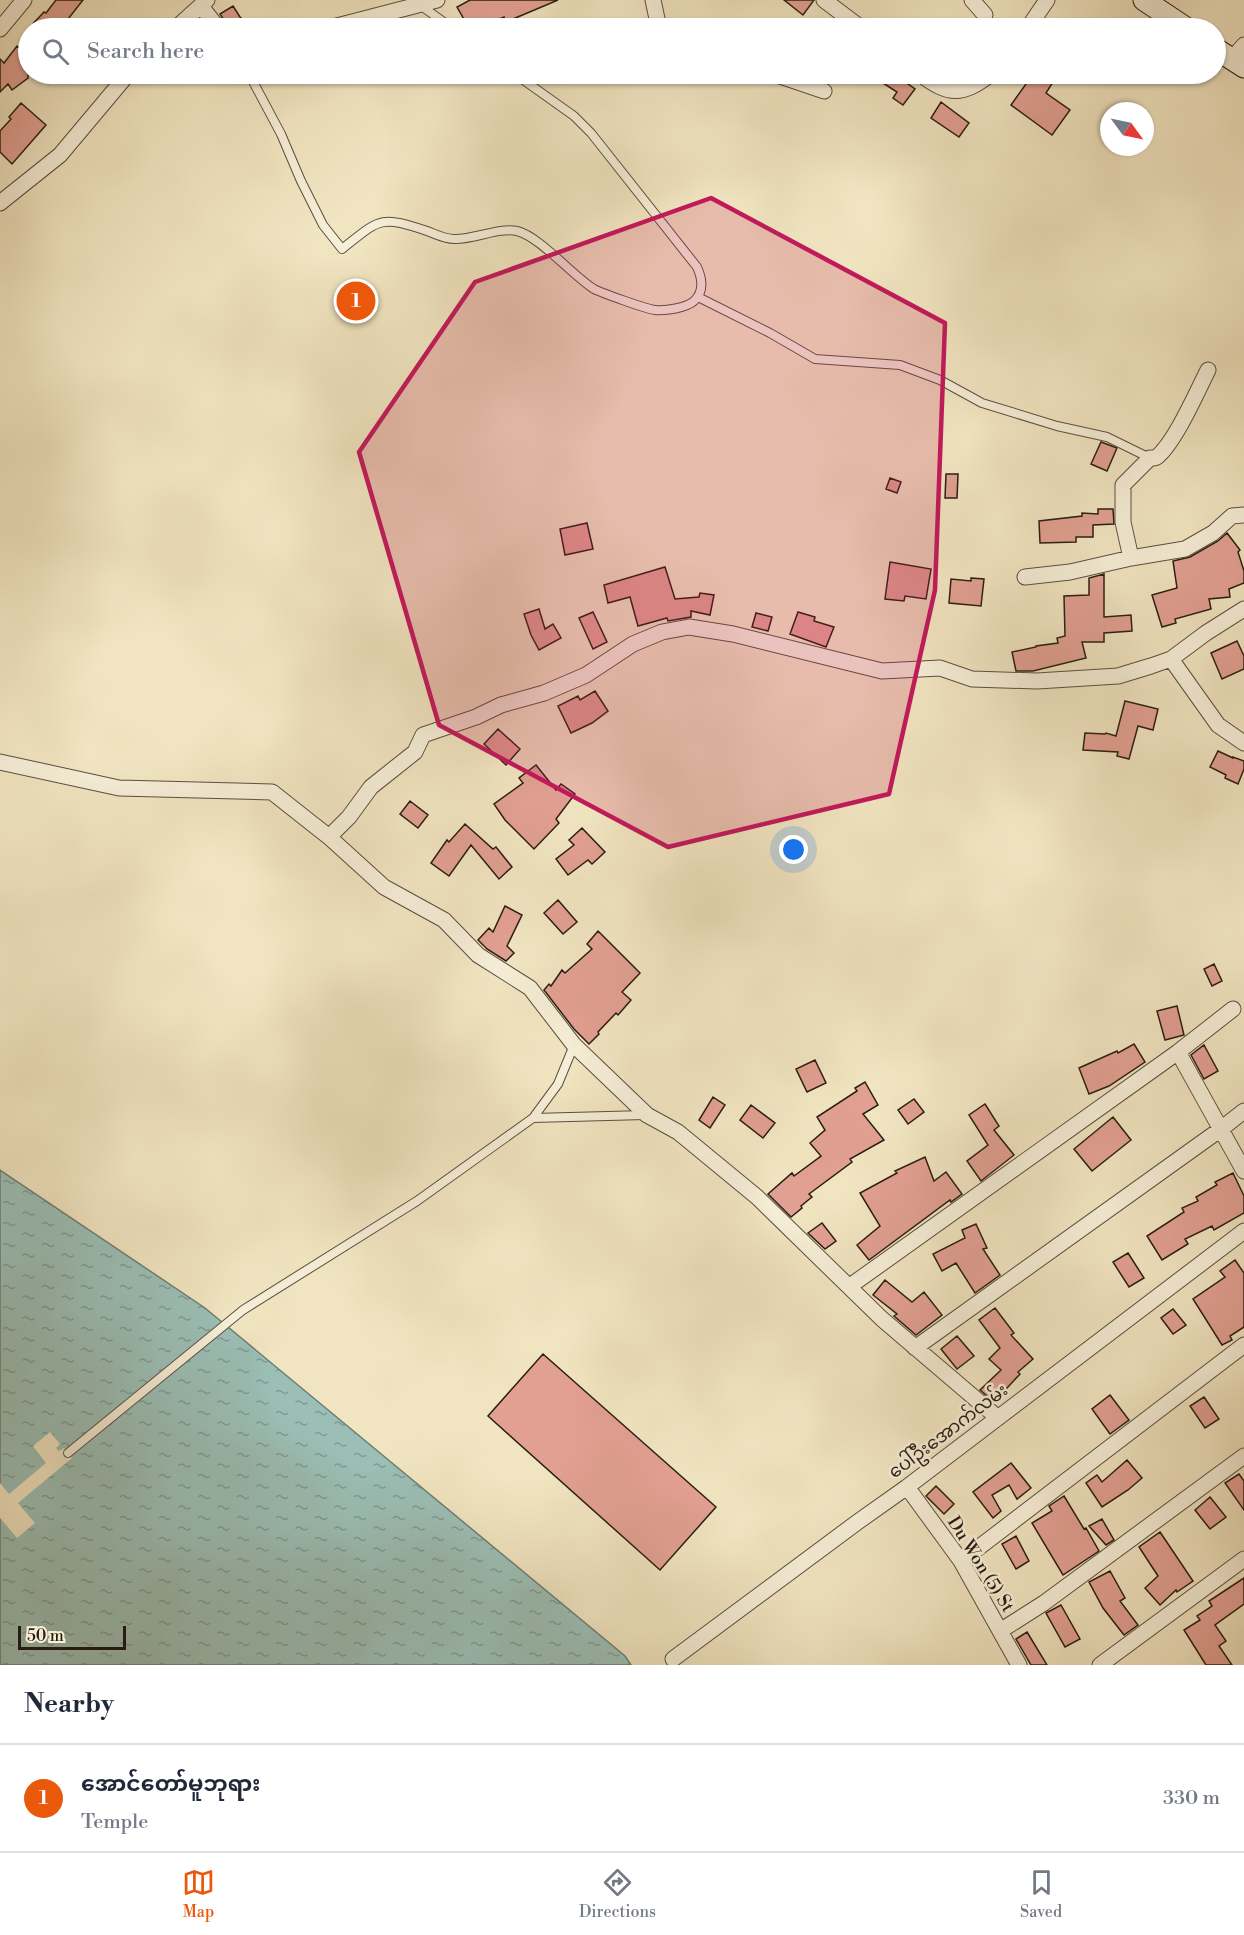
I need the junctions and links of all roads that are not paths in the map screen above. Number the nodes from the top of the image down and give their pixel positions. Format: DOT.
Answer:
graph roads {
  1 [pos="24,0"];
  2 [pos="437,0"];
  3 [pos="653,0"];
  4 [pos="824,0"];
  5 [pos="972,0"];
  6 [pos="1047,0"];
  7 [pos="1144,0"];
  8 [pos="204,3"];
  9 [pos="420,5"];
  10 [pos="985,15"];
  11 [pos="187,18"];
  12 [pos="212,18"];
  13 [pos="369,18"];
  14 [pos="438,18"];
  15 [pos="657,18"];
  16 [pos="848,18"];
  17 [pos="1035,18"];
  18 [pos="1170,18"];
  19 [pos="0,29"];
  20 [pos="120,84"];
  21 [pos="254,84"];
  22 [pos="529,84"];
  23 [pos="803,84"];
  24 [pos="934,84"];
  25 [pos="978,84"];
  26 [pos="824,91"];
  27 [pos="0,204"];
  28 [pos="698,297"];
  29 [pos="1208,370"];
  30 [pos="1150,458"];
  31 [pos="1244,515"];
  32 [pos="1131,558"];
  33 [pos="1025,577"];
  34 [pos="1244,609"];
  35 [pos="1171,659"];
  36 [pos="1244,743"];
  37 [pos="0,762"];
  38 [pos="329,837"];
  39 [pos="1233,1009"];
  40 [pos="574,1045"];
  41 [pos="1178,1052"];
  42 [pos="1244,1111"];
  43 [pos="647,1115"];
  44 [pos="533,1118"];
  45 [pos="1221,1129"];
  46 [pos="1244,1171"];
  47 [pos="1244,1231"];
  48 [pos="850,1287"];
  49 [pos="1244,1345"];
  50 [pos="915,1348"];
  51 [pos="998,1418"];
  52 [pos="68,1453"];
  53 [pos="1244,1456"];
  54 [pos="907,1487"];
  55 [pos="1244,1559"];
  56 [pos="961,1561"];
  57 [pos="1000,1631"];
  58 [pos="673,1659"];
  59 [pos="1019,1665"];
  60 [pos="1100,1665"];
  1 -- 19 [label="street"];
  2 -- 9 [label="street"];
  3 -- 15 [label="street"];
  4 -- 16 [label="street"];
  5 -- 10 [label="street"];
  6 -- 17 [label="street"];
  7 -- 18 [label="street"];
  8 -- 11 [label="street"];
  8 -- 12 [label="street"];
  9 -- 13 [label="street"];
  9 -- 14 [label="lane"];
  20 -- 27 [label="street"];
  21 -- 28 [label="lane"];
  22 -- 28 [label="lane"];
  23 -- 26 [label="street"];
  24 -- 25 [label="street"];
  28 -- 30 [label="lane"];
  29 -- 30 [label="street"];
  30 -- 32 [label="street"];
  31 -- 32 [label="street"];
  32 -- 33 [label="street"];
  34 -- 35 [label="street"];
  35 -- 36 [label="street"];
  35 -- 38 [label="street"];
  37 -- 38 [label="street"];
  38 -- 40 [label="street"];
  39 -- 41 [label="street"];
  40 -- 43 [label="street"];
  40 -- 44 [label="lane"];
  41 -- 45 [label="street"];
  41 -- 48 [label="street"];
  42 -- 45 [label="street"];
  43 -- 44 [label="lane"];
  43 -- 48 [label="street"];
  44 -- 52 [label="lane"];
  45 -- 46 [label="street"];
  45 -- 50 [label="street"];
  47 -- 51 [label="street, ပေါ်ဦးအောက်လမ်း"];
  48 -- 50 [label="street"];
  49 -- 56 [label="street"];
  50 -- 51 [label="street"];
  51 -- 54 [label="street, ပေါ်ဦးအောက်လမ်း"];
  53 -- 57 [label="street"];
  54 -- 56 [label="street, Du Won (5) St"];
  54 -- 58 [label="street, ပေါ်ဦးအောက်လမ်း"];
  55 -- 60 [label="street"];
  56 -- 57 [label="street, Du Won (5) St"];
  57 -- 59 [label="street, Du Won (5) St"];
}
